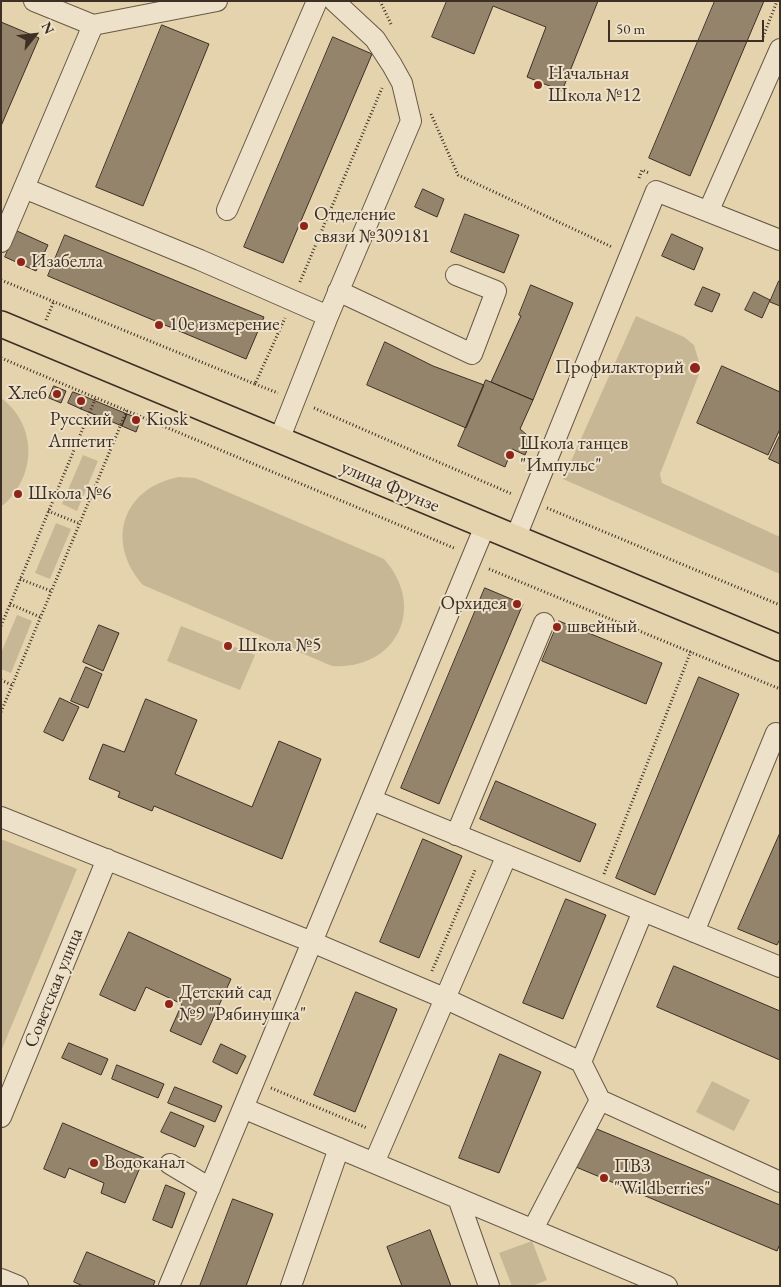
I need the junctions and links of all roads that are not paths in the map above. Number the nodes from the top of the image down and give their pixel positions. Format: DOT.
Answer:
graph roads {
  1 [pos="34,1"];
  2 [pos="217,1"];
  3 [pos="317,1"];
  4 [pos="334,1"];
  5 [pos="93,25"];
  6 [pos="780,48"];
  7 [pos="24,188"];
  8 [pos="227,210"];
  9 [pos="710,210"];
  10 [pos="780,240"];
  11 [pos="1,242"];
  12 [pos="456,275"];
  13 [pos="338,291"];
  14 [pos="328,316"];
  15 [pos="1,324"];
  16 [pos="279,440"];
  17 [pos="486,526"];
  18 [pos="515,539"];
  19 [pos="544,623"];
  20 [pos="780,648"];
  21 [pos="776,732"];
  22 [pos="372,800"];
  23 [pos="1,817"];
  24 [pos="456,835"];
  25 [pos="507,855"];
  26 [pos="108,858"];
  27 [pos="643,911"];
  28 [pos="694,932"];
  29 [pos="312,942"];
  30 [pos="780,967"];
  31 [pos="444,998"];
  32 [pos="581,1062"];
  33 [pos="600,1100"];
  34 [pos="243,1108"];
  35 [pos="1,1117"];
  36 [pos="339,1148"];
  37 [pos="374,1163"];
  38 [pos="170,1164"];
  39 [pos="780,1182"];
  40 [pos="210,1188"];
  41 [pos="458,1198"];
  42 [pos="533,1230"];
  43 [pos="628,1277"];
  44 [pos="1,1279"];
  45 [pos="18,1286"];
  46 [pos="169,1286"];
  47 [pos="291,1286"];
  48 [pos="489,1286"];
  49 [pos="667,1286"];
  1 -- 5 [label="street"];
  2 -- 5 [label="street"];
  3 -- 8 [label="street"];
  4 -- 13 [label="street"];
  5 -- 7 [label="street"];
  6 -- 9 [label="street"];
  7 -- 11 [label="street"];
  7 -- 14 [label="street"];
  9 -- 10 [label="street"];
  9 -- 18 [label="street"];
  12 -- 13 [label="street"];
  13 -- 14 [label="street"];
  14 -- 16 [label="street"];
  15 -- 16 [label="main road, улица Фрунзе"];
  16 -- 17 [label="main road, улица Фрунзе"];
  17 -- 18 [label="main road, улица Фрунзе"];
  17 -- 22 [label="street"];
  18 -- 20 [label="main road, улица Фрунзе"];
  19 -- 24 [label="street"];
  21 -- 28 [label="street"];
  22 -- 24 [label="street"];
  22 -- 29 [label="street"];
  23 -- 26 [label="street"];
  24 -- 25 [label="street"];
  25 -- 27 [label="street"];
  25 -- 31 [label="street"];
  26 -- 29 [label="street"];
  26 -- 35 [label="street, Советская улица"];
  27 -- 28 [label="street"];
  27 -- 32 [label="street"];
  28 -- 30 [label="street"];
  29 -- 31 [label="street"];
  29 -- 34 [label="street"];
  31 -- 32 [label="street"];
  31 -- 37 [label="street"];
  32 -- 33 [label="street"];
  33 -- 39 [label="street"];
  33 -- 42 [label="street"];
  34 -- 36 [label="street"];
  34 -- 40 [label="street"];
  36 -- 37 [label="street"];
  36 -- 47 [label="street"];
  37 -- 41 [label="street"];
  38 -- 40 [label="street"];
  40 -- 46 [label="street"];
  41 -- 42 [label="street"];
  41 -- 48 [label="street"];
  42 -- 43 [label="street"];
  43 -- 49 [label="street"];
  44 -- 45 [label="street"];
}
